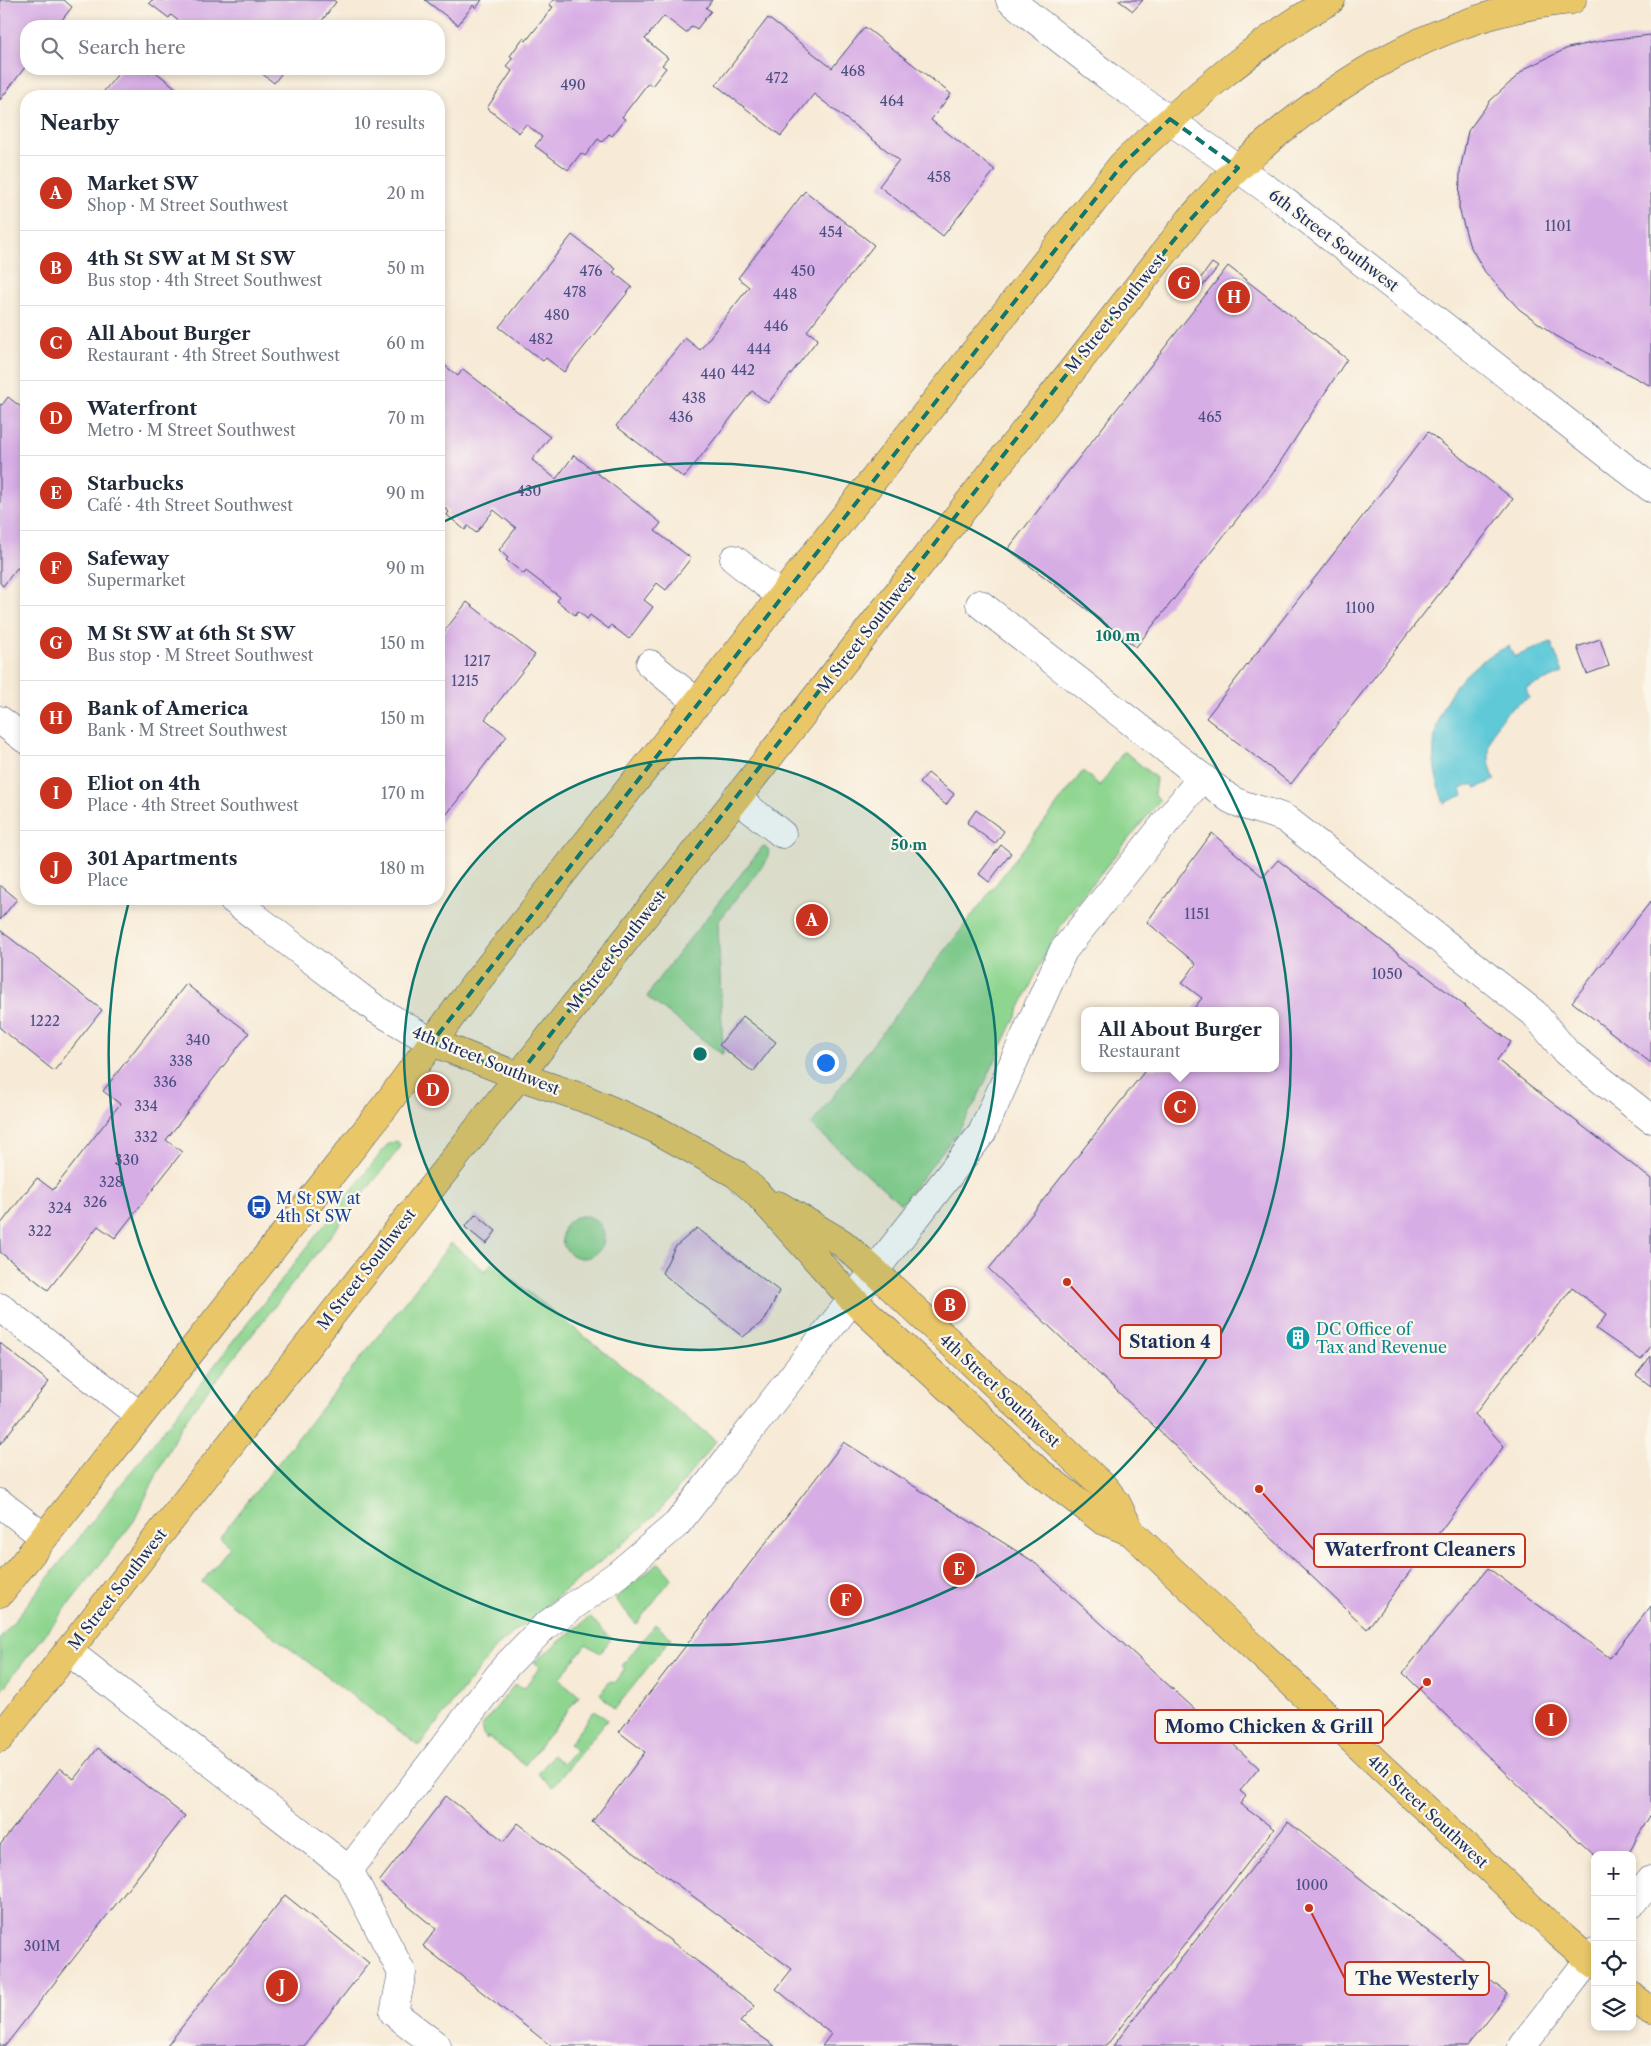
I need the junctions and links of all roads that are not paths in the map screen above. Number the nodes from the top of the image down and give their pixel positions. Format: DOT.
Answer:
graph roads {
  1 [pos="1010,0"];
  2 [pos="1331,0"];
  3 [pos="1572,0"];
  4 [pos="1170,119"];
  5 [pos="1238,168"];
  6 [pos="1651,488"];
  7 [pos="734,559"];
  8 [pos="782,597"];
  9 [pos="980,604"];
  10 [pos="650,664"];
  11 [pos="698,703"];
  12 [pos="0,720"];
  13 [pos="20,735"];
  14 [pos="1202,777"];
  15 [pos="736,798"];
  16 [pos="782,834"];
  17 [pos="240,905"];
  18 [pos="432,1042"];
  19 [pos="518,1076"];
  20 [pos="1651,1119"];
  21 [pos="756,1192"];
  22 [pos="874,1271"];
  23 [pos="852,1299"];
  24 [pos="0,1307"];
  25 [pos="140,1415"];
  26 [pos="0,1503"];
  27 [pos="1131,1532"];
  28 [pos="44,1537"];
  29 [pos="0,1593"];
  30 [pos="68,1651"];
  31 [pos="0,1738"];
  32 [pos="349,1870"];
  33 [pos="1651,1880"];
  34 [pos="1636,1899"];
  35 [pos="1591,1957"];
  36 [pos="1591,1961"];
  37 [pos="1636,1999"];
  38 [pos="1651,2011"];
  39 [pos="436,2046"];
  40 [pos="1522,2046"];
  1 -- 4 [label="street, 6th Street Southwest"];
  2 -- 4 [label="main road"];
  3 -- 5 [label="main road, M Street Southwest"];
  4 -- 5 [label="street, 6th Street Southwest"];
  4 -- 8 [label="main road"];
  5 -- 6 [label="street, 6th Street Southwest"];
  5 -- 15 [label="main road, M Street Southwest"];
  7 -- 8 [label="street"];
  8 -- 11 [label="main road"];
  9 -- 14 [label="street"];
  10 -- 11 [label="street"];
  11 -- 18 [label="main road"];
  12 -- 13 [label="street"];
  14 -- 20 [label="street"];
  14 -- 22 [label="street"];
  15 -- 16 [label="street"];
  15 -- 19 [label="main road, M Street Southwest"];
  17 -- 18 [label="street, 4th Street Southwest"];
  18 -- 19 [label="main road, 4th Street Southwest"];
  18 -- 25 [label="main road"];
  19 -- 21 [label="main road, 4th Street Southwest"];
  19 -- 30 [label="main road, M Street Southwest"];
  21 -- 22 [label="main road, 4th Street Southwest"];
  21 -- 23 [label="main road, 4th Street Southwest"];
  22 -- 23 [label="street"];
  22 -- 27 [label="main road, 4th Street Southwest"];
  23 -- 27 [label="main road, 4th Street Southwest"];
  23 -- 32 [label="street"];
  24 -- 25 [label="street"];
  25 -- 28 [label="main road"];
  26 -- 28 [label="street"];
  27 -- 35 [label="main road, 4th Street Southwest"];
  28 -- 29 [label="main road"];
  30 -- 31 [label="main road, M Street Southwest"];
  30 -- 32 [label="street"];
  32 -- 39 [label="street"];
  33 -- 34 [label="street"];
  36 -- 40 [label="street"];
  37 -- 38 [label="main road"];
}
